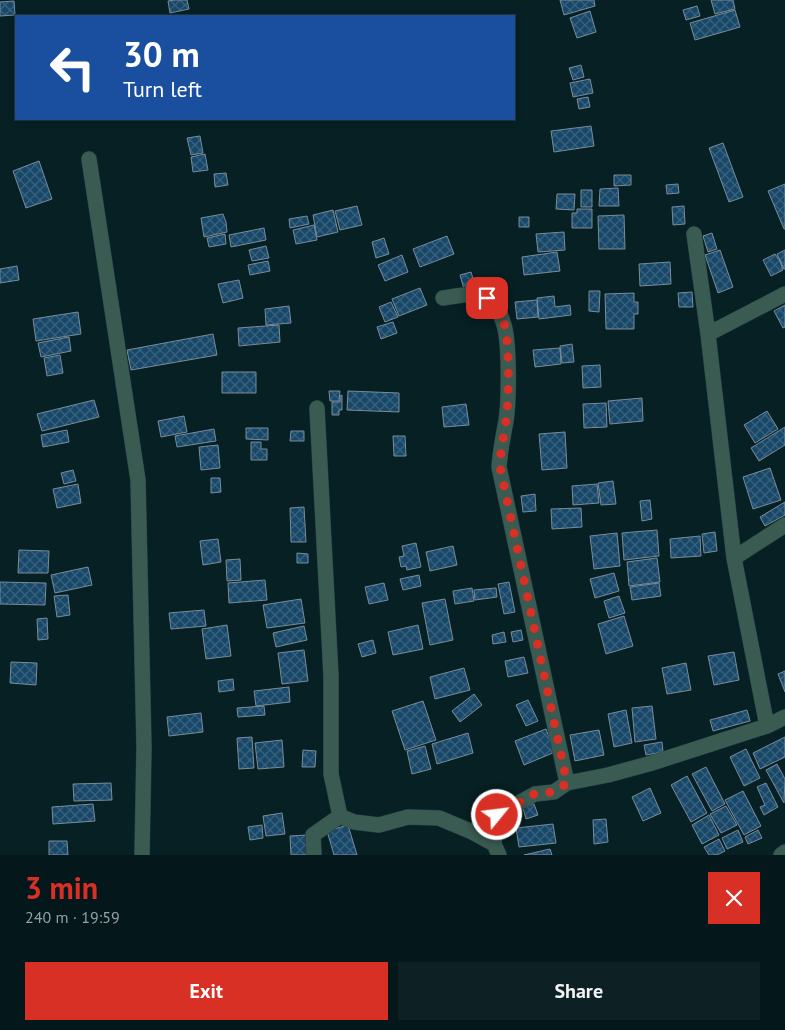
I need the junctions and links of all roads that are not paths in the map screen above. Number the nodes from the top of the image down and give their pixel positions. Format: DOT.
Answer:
graph roads {
  1 [pos="90,159"];
  2 [pos="694,234"];
  3 [pos="785,294"];
  4 [pos="444,298"];
  5 [pos="708,334"];
  6 [pos="317,408"];
  7 [pos="785,526"];
  8 [pos="734,558"];
  9 [pos="785,717"];
  10 [pos="767,726"];
  11 [pos="567,783"];
  12 [pos="340,816"];
  13 [pos="496,849"];
  14 [pos="785,852"];
  15 [pos="142,855"];
  16 [pos="314,855"];
  17 [pos="781,855"];
  1 -- 15 [label="street"];
  2 -- 5 [label="street"];
  3 -- 5 [label="street"];
  4 -- 11 [label="street"];
  5 -- 8 [label="street"];
  6 -- 12 [label="street"];
  7 -- 8 [label="street"];
  8 -- 10 [label="street"];
  9 -- 10 [label="street"];
  10 -- 11 [label="street"];
  11 -- 13 [label="street"];
  12 -- 13 [label="street"];
  12 -- 16 [label="street"];
  14 -- 17 [label="street"];
}
